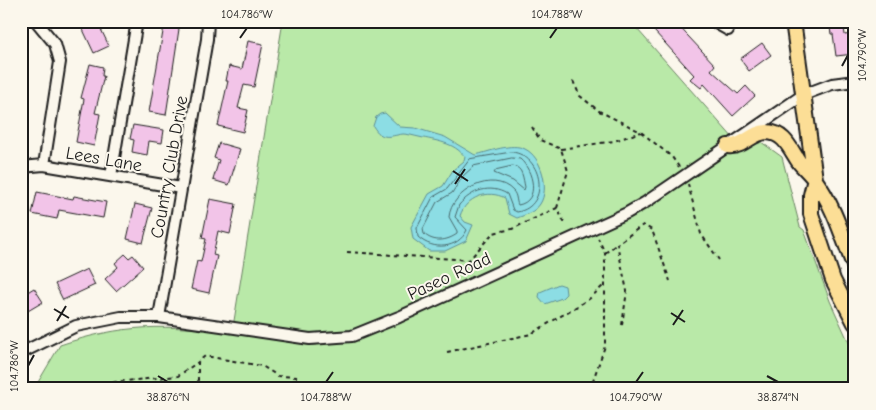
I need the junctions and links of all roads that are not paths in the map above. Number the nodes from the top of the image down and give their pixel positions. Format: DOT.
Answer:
graph roads {
  1 [pos="36,21"];
  2 [pos="136,21"];
  3 [pos="208,21"];
  4 [pos="712,21"];
  5 [pos="793,21"];
  6 [pos="728,30"];
  7 [pos="855,81"];
  8 [pos="803,95"];
  9 [pos="728,146"];
  10 [pos="44,165"];
  11 [pos="21,167"];
  12 [pos="111,176"];
  13 [pos="814,179"];
  14 [pos="182,188"];
  15 [pos="855,268"];
  16 [pos="159,317"];
  17 [pos="855,323"];
  18 [pos="21,353"];
  1 -- 10 [label="street"];
  2 -- 12 [label="street"];
  3 -- 14 [label="street, Country Club Drive"];
  4 -- 6 [label="street"];
  5 -- 8 [label="main road"];
  7 -- 8 [label="street, Paseo Road"];
  8 -- 9 [label="street, Paseo Road"];
  8 -- 13 [label="main road"];
  9 -- 13 [label="main road"];
  9 -- 16 [label="street, Paseo Road"];
  10 -- 11 [label="street, Lees Lane"];
  10 -- 12 [label="street, Lees Lane"];
  12 -- 14 [label="street, Lees Lane"];
  13 -- 15 [label="main road"];
  13 -- 17 [label="main road"];
  14 -- 16 [label="street, Country Club Drive"];
  16 -- 18 [label="street, Paseo Road"];
}
